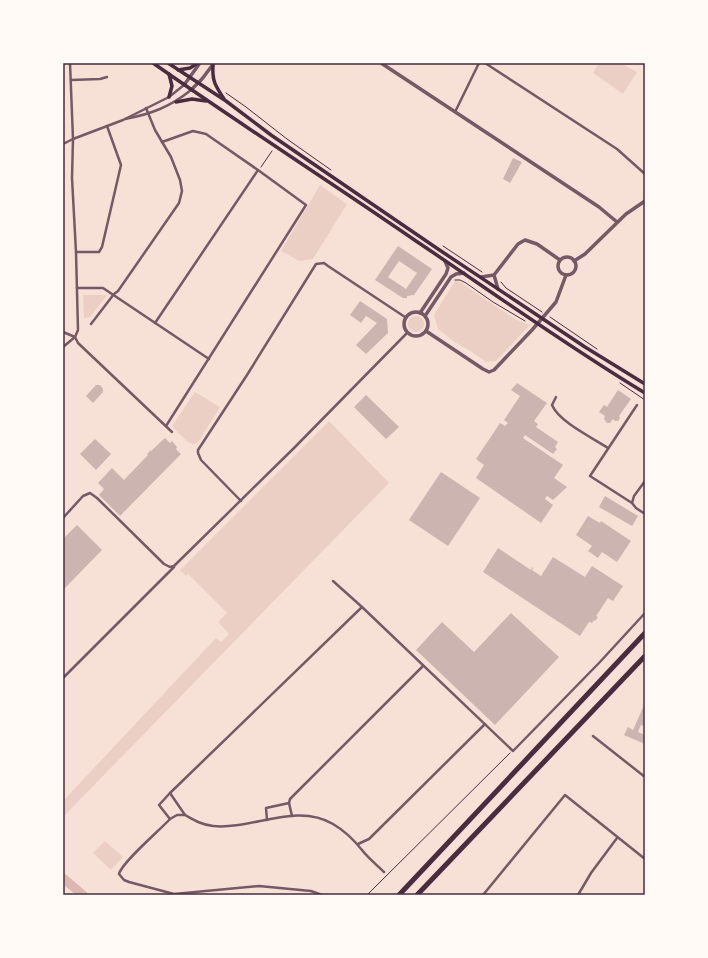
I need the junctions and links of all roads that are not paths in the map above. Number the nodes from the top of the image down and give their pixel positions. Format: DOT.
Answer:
graph roads {
  1 [pos="70,63"];
  2 [pos="153,63"];
  3 [pos="168,63"];
  4 [pos="199,63"];
  5 [pos="381,63"];
  6 [pos="479,63"];
  7 [pos="485,63"];
  8 [pos="214,64"];
  9 [pos="178,70"];
  10 [pos="169,74"];
  11 [pos="107,77"];
  12 [pos="190,78"];
  13 [pos="70,80"];
  14 [pos="198,84"];
  15 [pos="184,85"];
  16 [pos="191,90"];
  17 [pos="169,97"];
  18 [pos="207,101"];
  19 [pos="226,101"];
  20 [pos="176,102"];
  21 [pos="146,108"];
  22 [pos="455,112"];
  23 [pos="149,114"];
  24 [pos="123,120"];
  25 [pos="107,126"];
  26 [pos="73,139"];
  27 [pos="162,142"];
  28 [pos="63,144"];
  29 [pos="258,170"];
  30 [pos="645,174"];
  31 [pos="645,202"];
  32 [pos="617,222"];
  33 [pos="76,252"];
  34 [pos="445,260"];
  35 [pos="560,260"];
  36 [pos="574,260"];
  37 [pos="464,273"];
  38 [pos="494,275"];
  39 [pos="566,275"];
  40 [pos="481,277"];
  41 [pos="77,288"];
  42 [pos="498,289"];
  43 [pos="114,294"];
  44 [pos="420,313"];
  45 [pos="425,316"];
  46 [pos="405,317"];
  47 [pos="155,322"];
  48 [pos="91,324"];
  49 [pos="426,331"];
  50 [pos="63,332"];
  51 [pos="407,333"];
  52 [pos="75,337"];
  53 [pos="63,347"];
  54 [pos="209,359"];
  55 [pos="645,384"];
  56 [pos="645,393"];
  57 [pos="556,397"];
  58 [pos="637,405"];
  59 [pos="166,426"];
  60 [pos="172,432"];
  61 [pos="608,448"];
  62 [pos="645,481"];
  63 [pos="241,501"];
  64 [pos="632,503"];
  65 [pos="645,514"];
  66 [pos="63,518"];
  67 [pos="172,566"];
  68 [pos="333,581"];
  69 [pos="362,607"];
  70 [pos="645,613"];
  71 [pos="645,633"];
  72 [pos="645,656"];
  73 [pos="423,666"];
  74 [pos="63,678"];
  75 [pos="484,724"];
  76 [pos="593,736"];
  77 [pos="645,777"];
  78 [pos="170,793"];
  79 [pos="289,803"];
  80 [pos="185,815"];
  81 [pos="292,816"];
  82 [pos="170,819"];
  83 [pos="267,820"];
  84 [pos="618,838"];
  85 [pos="358,844"];
  86 [pos="645,859"];
  87 [pos="384,872"];
  88 [pos="322,895"];
  89 [pos="399,895"];
  90 [pos="417,895"];
  91 [pos="483,895"];
  92 [pos="578,895"];
  1 -- 13 [label="street"];
  2 -- 10 [label="main road"];
  3 -- 9 [label="main road"];
  4 -- 9 [label="main road"];
  4 -- 12 [label="street"];
  5 -- 22 [label="street"];
  6 -- 22 [label="street"];
  7 -- 30 [label="street"];
  8 -- 14 [label="street"];
  8 -- 19 [label="main road"];
  9 -- 12 [label="main road"];
  10 -- 15 [label="main road"];
  10 -- 17 [label="main road"];
  11 -- 13 [label="street"];
  12 -- 14 [label="main road"];
  12 -- 15 [label="street"];
  13 -- 26 [label="street"];
  14 -- 16 [label="street"];
  14 -- 19 [label="main road"];
  15 -- 16 [label="main road"];
  15 -- 17 [label="street"];
  16 -- 18 [label="main road"];
  16 -- 20 [label="street"];
  17 -- 21 [label="street"];
  18 -- 20 [label="main road"];
  18 -- 34 [label="main road"];
  19 -- 40 [label="main road"];
  20 -- 23 [label="street"];
  21 -- 23 [label="street"];
  21 -- 24 [label="street"];
  22 -- 32 [label="street"];
  23 -- 24 [label="street"];
  23 -- 27 [label="street"];
  24 -- 25 [label="street"];
  25 -- 26 [label="street"];
  25 -- 33 [label="street"];
  26 -- 28 [label="street"];
  26 -- 33 [label="street"];
  27 -- 29 [label="street"];
  27 -- 43 [label="street"];
  29 -- 47 [label="street"];
  29 -- 54 [label="street"];
  31 -- 32 [label="street"];
  32 -- 36 [label="street"];
  33 -- 41 [label="street"];
  34 -- 37 [label="main road"];
  34 -- 44 [label="street"];
  35 -- 36 [label="street"];
  35 -- 38 [label="street"];
  35 -- 39 [label="street"];
  36 -- 39 [label="street"];
  37 -- 45 [label="street"];
  37 -- 56 [label="main road"];
  38 -- 40 [label="street"];
  38 -- 42 [label="street"];
  39 -- 49 [label="street"];
  40 -- 42 [label="main road"];
  41 -- 43 [label="street"];
  41 -- 52 [label="street"];
  42 -- 55 [label="main road"];
  43 -- 47 [label="street"];
  43 -- 48 [label="street"];
  44 -- 45 [label="street"];
  44 -- 46 [label="street"];
  45 -- 49 [label="street"];
  46 -- 51 [label="street"];
  46 -- 63 [label="street"];
  47 -- 54 [label="street"];
  49 -- 51 [label="street"];
  50 -- 52 [label="street"];
  51 -- 63 [label="street"];
  52 -- 53 [label="street"];
  52 -- 59 [label="street"];
  54 -- 59 [label="street"];
  57 -- 61 [label="street"];
  58 -- 61 [label="street"];
  59 -- 60 [label="street"];
  61 -- 64 [label="street"];
  62 -- 64 [label="street"];
  63 -- 67 [label="street"];
  64 -- 65 [label="street"];
  66 -- 67 [label="street"];
  67 -- 74 [label="street"];
  68 -- 69 [label="street"];
  69 -- 73 [label="street"];
  69 -- 78 [label="street"];
  70 -- 75 [label="street"];
  71 -- 89 [label="highway"];
  72 -- 90 [label="highway"];
  73 -- 75 [label="street"];
  73 -- 79 [label="street"];
  75 -- 85 [label="street"];
  76 -- 77 [label="street"];
  78 -- 80 [label="street"];
  78 -- 82 [label="street"];
  79 -- 81 [label="street"];
  79 -- 83 [label="street"];
  80 -- 82 [label="street"];
  80 -- 83 [label="street"];
  81 -- 83 [label="street"];
  81 -- 85 [label="street"];
  82 -- 88 [label="street"];
  84 -- 86 [label="street"];
  84 -- 91 [label="street"];
  84 -- 92 [label="street"];
  85 -- 87 [label="street"];
}
